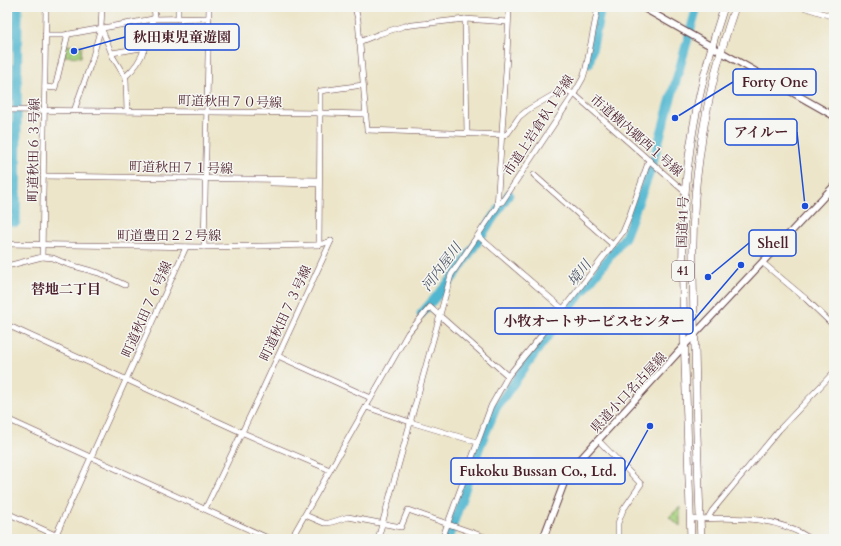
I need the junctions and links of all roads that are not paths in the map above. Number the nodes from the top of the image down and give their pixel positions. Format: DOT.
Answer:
graph roads {
  1 [pos="46,7"];
  2 [pos="102,7"];
  3 [pos="154,7"];
  4 [pos="178,7"];
  5 [pos="209,7"];
  6 [pos="355,7"];
  7 [pos="509,7"];
  8 [pos="598,7"];
  9 [pos="642,7"];
  10 [pos="724,7"];
  11 [pos="735,7"];
  12 [pos="803,7"];
  13 [pos="834,17"];
  14 [pos="209,18"];
  15 [pos="153,19"];
  16 [pos="178,19"];
  17 [pos="465,19"];
  18 [pos="508,22"];
  19 [pos="101,28"];
  20 [pos="68,34"];
  21 [pos="45,35"];
  22 [pos="359,42"];
  23 [pos="712,46"];
  24 [pos="144,50"];
  25 [pos="721,51"];
  26 [pos="112,53"];
  27 [pos="125,77"];
  28 [pos="363,85"];
  29 [pos="45,87"];
  30 [pos="574,94"];
  31 [pos="7,110"];
  32 [pos="44,111"];
  33 [pos="74,111"];
  34 [pos="127,111"];
  35 [pos="207,112"];
  36 [pos="320,113"];
  37 [pos="365,114"];
  38 [pos="834,116"];
  39 [pos="467,133"];
  40 [pos="502,135"];
  41 [pos="649,160"];
  42 [pos="534,175"];
  43 [pos="43,178"];
  44 [pos="205,180"];
  45 [pos="319,182"];
  46 [pos="834,186"];
  47 [pos="686,192"];
  48 [pos="498,203"];
  49 [pos="478,236"];
  50 [pos="331,242"];
  51 [pos="7,244"];
  52 [pos="42,245"];
  53 [pos="319,245"];
  54 [pos="613,245"];
  55 [pos="186,247"];
  56 [pos="204,247"];
  57 [pos="42,257"];
  58 [pos="763,263"];
  59 [pos="7,266"];
  60 [pos="125,285"];
  61 [pos="563,309"];
  62 [pos="440,316"];
  63 [pos="7,325"];
  64 [pos="834,326"];
  65 [pos="694,335"];
  66 [pos="684,346"];
  67 [pos="278,356"];
  68 [pos="834,372"];
  69 [pos="508,376"];
  70 [pos="126,380"];
  71 [pos="372,398"];
  72 [pos="366,407"];
  73 [pos="7,419"];
  74 [pos="410,422"];
  75 [pos="241,432"];
  76 [pos="598,440"];
  77 [pos="477,442"];
  78 [pos="91,457"];
  79 [pos="330,470"];
  80 [pos="205,509"];
  81 [pos="7,513"];
  82 [pos="305,515"];
  83 [pos="708,518"];
  84 [pos="690,519"];
  85 [pos="700,519"];
  86 [pos="383,522"];
  87 [pos="448,524"];
  88 [pos="55,537"];
  89 [pos="64,539"];
  90 [pos="270,539"];
  91 [pos="291,539"];
  92 [pos="378,539"];
  93 [pos="442,539"];
  94 [pos="491,539"];
  95 [pos="543,539"];
  96 [pos="618,539"];
  97 [pos="691,539"];
  98 [pos="701,539"];
  99 [pos="811,539"];
  1 -- 21 [label="street, 町道秋田６３号線"];
  2 -- 19 [label="street"];
  3 -- 15 [label="street"];
  4 -- 16 [label="street"];
  5 -- 14 [label="street"];
  6 -- 22 [label="street"];
  7 -- 18 [label="street"];
  8 -- 30 [label="street, 市道上岩倉杁１号線"];
  9 -- 23 [label="main road"];
  10 -- 23 [label="highway, 国道41号 / 41"];
  11 -- 25 [label="highway, 国道41号 / 41"];
  12 -- 13 [label="street"];
  14 -- 16 [label="street"];
  14 -- 35 [label="street"];
  15 -- 16 [label="street"];
  15 -- 19 [label="street"];
  15 -- 24 [label="street"];
  17 -- 18 [label="street"];
  17 -- 22 [label="street"];
  17 -- 39 [label="street"];
  18 -- 40 [label="street"];
  19 -- 20 [label="street"];
  19 -- 26 [label="street"];
  19 -- 33 [label="street"];
  20 -- 21 [label="street"];
  20 -- 29 [label="street"];
  21 -- 29 [label="street, 町道秋田６３号線"];
  22 -- 28 [label="street"];
  23 -- 25 [label="main road"];
  23 -- 47 [label="highway, 国道41号 / 41"];
  24 -- 26 [label="street"];
  24 -- 27 [label="street"];
  25 -- 38 [label="main road"];
  25 -- 65 [label="highway, 国道41号 / 41"];
  26 -- 27 [label="street"];
  27 -- 34 [label="street"];
  28 -- 36 [label="street"];
  28 -- 37 [label="street"];
  29 -- 32 [label="street, 町道秋田６３号線"];
  30 -- 40 [label="street"];
  30 -- 41 [label="street, 市道横内郷西１号線"];
  30 -- 48 [label="street, 市道上岩倉杁１号線"];
  31 -- 32 [label="street, 町道秋田７０号線"];
  32 -- 33 [label="street, 町道秋田７０号線"];
  32 -- 43 [label="street, 町道秋田６３号線"];
  33 -- 34 [label="street, 町道秋田７０号線"];
  34 -- 35 [label="street, 町道秋田７０号線"];
  35 -- 36 [label="street, 町道秋田７０号線"];
  35 -- 44 [label="street"];
  36 -- 37 [label="street, 町道秋田７０号線"];
  36 -- 45 [label="street"];
  37 -- 39 [label="street"];
  39 -- 40 [label="street"];
  40 -- 48 [label="street"];
  41 -- 47 [label="street, 市道横内郷西１号線"];
  41 -- 54 [label="street"];
  42 -- 54 [label="street"];
  43 -- 44 [label="street, 町道秋田７１号線"];
  43 -- 52 [label="street, 町道秋田６３号線"];
  44 -- 45 [label="street, 町道秋田７１号線"];
  44 -- 56 [label="street"];
  45 -- 53 [label="street"];
  46 -- 58 [label="main road, 県道小口名古屋線"];
  47 -- 66 [label="highway, 国道41号 / 41"];
  48 -- 49 [label="street"];
  49 -- 61 [label="street"];
  49 -- 62 [label="street"];
  50 -- 53 [label="street, 町道豊田２２号線"];
  50 -- 67 [label="street, 町道秋田７３号線"];
  51 -- 52 [label="street, 町道豊田２２号線"];
  52 -- 55 [label="street, 町道豊田２２号線"];
  52 -- 57 [label="street, 町道秋田６３号線"];
  53 -- 56 [label="street, 町道豊田２２号線"];
  54 -- 61 [label="street"];
  55 -- 56 [label="street, 町道豊田２２号線"];
  55 -- 70 [label="street, 町道秋田７６号線"];
  57 -- 59 [label="street"];
  57 -- 60 [label="street"];
  58 -- 64 [label="street"];
  58 -- 65 [label="main road, 県道小口名古屋線"];
  61 -- 69 [label="street"];
  62 -- 69 [label="street"];
  62 -- 71 [label="street"];
  62 -- 74 [label="street"];
  63 -- 70 [label="street"];
  65 -- 66 [label="main road, 県道小口名古屋線"];
  65 -- 85 [label="highway, 国道41号 / 41"];
  66 -- 76 [label="main road, 県道小口名古屋線"];
  66 -- 84 [label="highway, 国道41号 / 41"];
  67 -- 71 [label="street"];
  67 -- 75 [label="street, 町道秋田７３号線"];
  68 -- 83 [label="street"];
  69 -- 77 [label="street"];
  70 -- 75 [label="street"];
  70 -- 78 [label="street, 町道秋田７６号線"];
  71 -- 72 [label="street"];
  72 -- 74 [label="street"];
  72 -- 79 [label="street"];
  73 -- 78 [label="street"];
  74 -- 77 [label="street"];
  74 -- 86 [label="street"];
  75 -- 79 [label="street"];
  75 -- 80 [label="street, 町道秋田７３号線"];
  76 -- 95 [label="main road, 県道小口名古屋線"];
  76 -- 96 [label="street"];
  77 -- 87 [label="street"];
  78 -- 80 [label="street"];
  78 -- 88 [label="street, 町道秋田７６号線"];
  79 -- 82 [label="street"];
  80 -- 90 [label="street"];
  81 -- 88 [label="street"];
  82 -- 86 [label="street"];
  82 -- 91 [label="street"];
  83 -- 85 [label="street"];
  83 -- 99 [label="street"];
  84 -- 85 [label="street"];
  84 -- 97 [label="highway, 国道41号 / 41"];
  85 -- 98 [label="highway, 国道41号 / 41"];
  86 -- 87 [label="street"];
  86 -- 92 [label="street"];
  87 -- 93 [label="street"];
  87 -- 94 [label="street"];
  88 -- 89 [label="street"];
}
